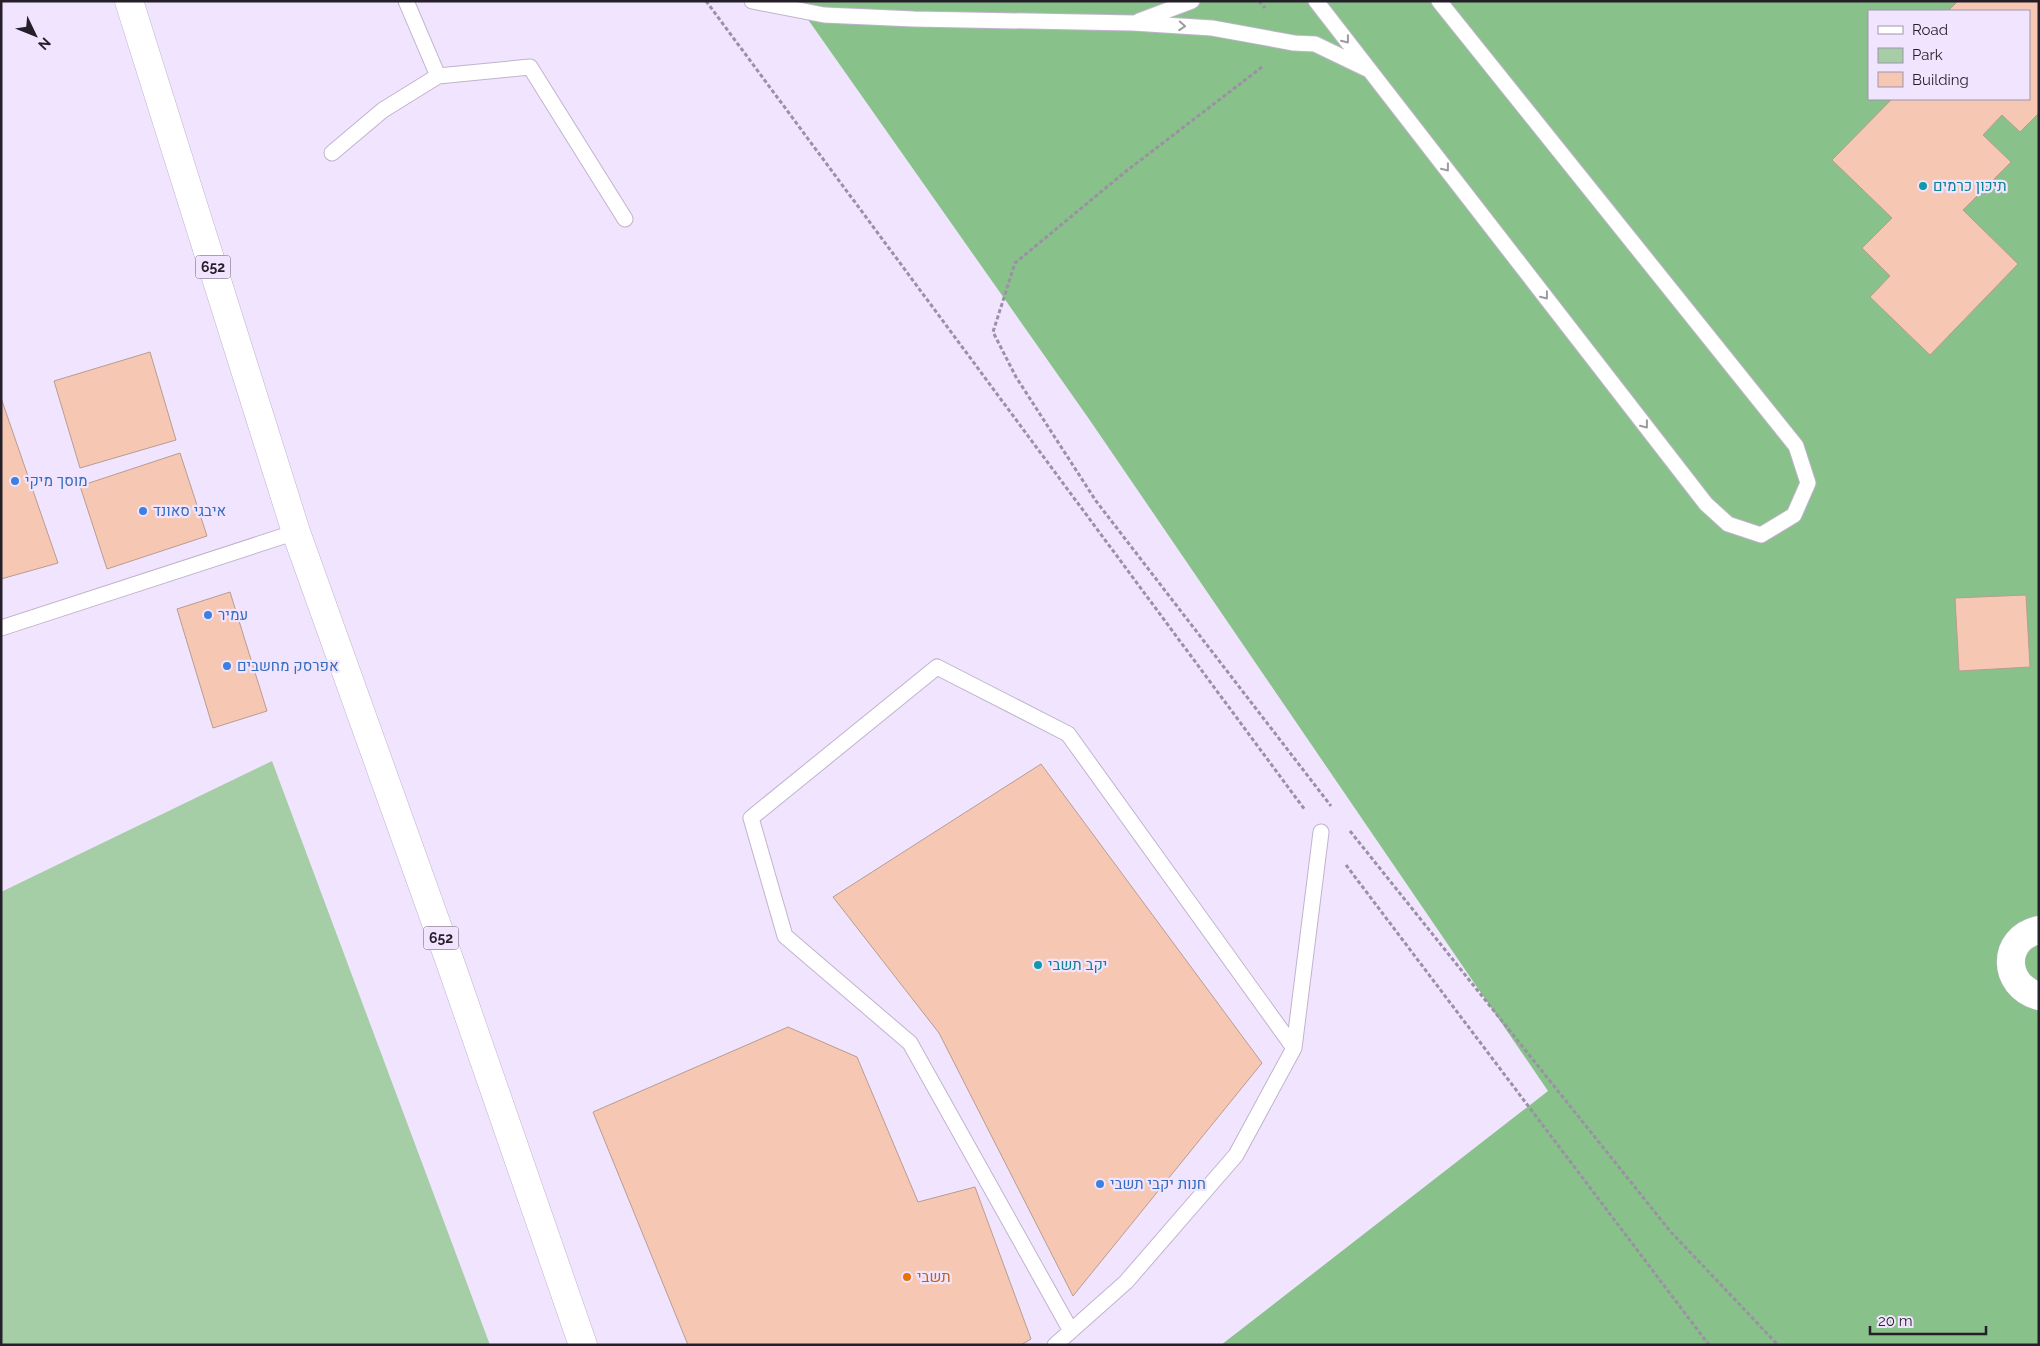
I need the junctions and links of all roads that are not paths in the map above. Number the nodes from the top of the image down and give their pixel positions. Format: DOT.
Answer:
graph roads {
  1 [pos="129,1"];
  2 [pos="406,1"];
  3 [pos="752,1"];
  4 [pos="1192,1"];
  5 [pos="1316,1"];
  6 [pos="1439,1"];
  7 [pos="1133,23"];
  8 [pos="1371,71"];
  9 [pos="438,76"];
  10 [pos="332,152"];
  11 [pos="625,219"];
  12 [pos="296,532"];
  13 [pos="1,628"];
  14 [pos="1321,832"];
  15 [pos="2039,930"];
  16 [pos="2039,996"];
  17 [pos="1294,1048"];
  18 [pos="1071,1331"];
  19 [pos="583,1345"];
  20 [pos="1055,1345"];
  1 -- 12 [label="main road, 652"];
  2 -- 9 [label="lane"];
  3 -- 7 [label="lane"];
  4 -- 7 [label="lane"];
  5 -- 8 [label="lane, one-way"];
  8 -- 6 [label="lane, one-way"];
  7 -- 8 [label="lane, one-way"];
  9 -- 10 [label="lane"];
  9 -- 11 [label="lane"];
  12 -- 13 [label="lane"];
  12 -- 19 [label="main road, 652"];
  14 -- 17 [label="lane"];
  15 -- 16 [label="main road"];
  17 -- 18 [label="lane"];
  17 -- 18 [label="lane"];
  18 -- 20 [label="lane"];
}
